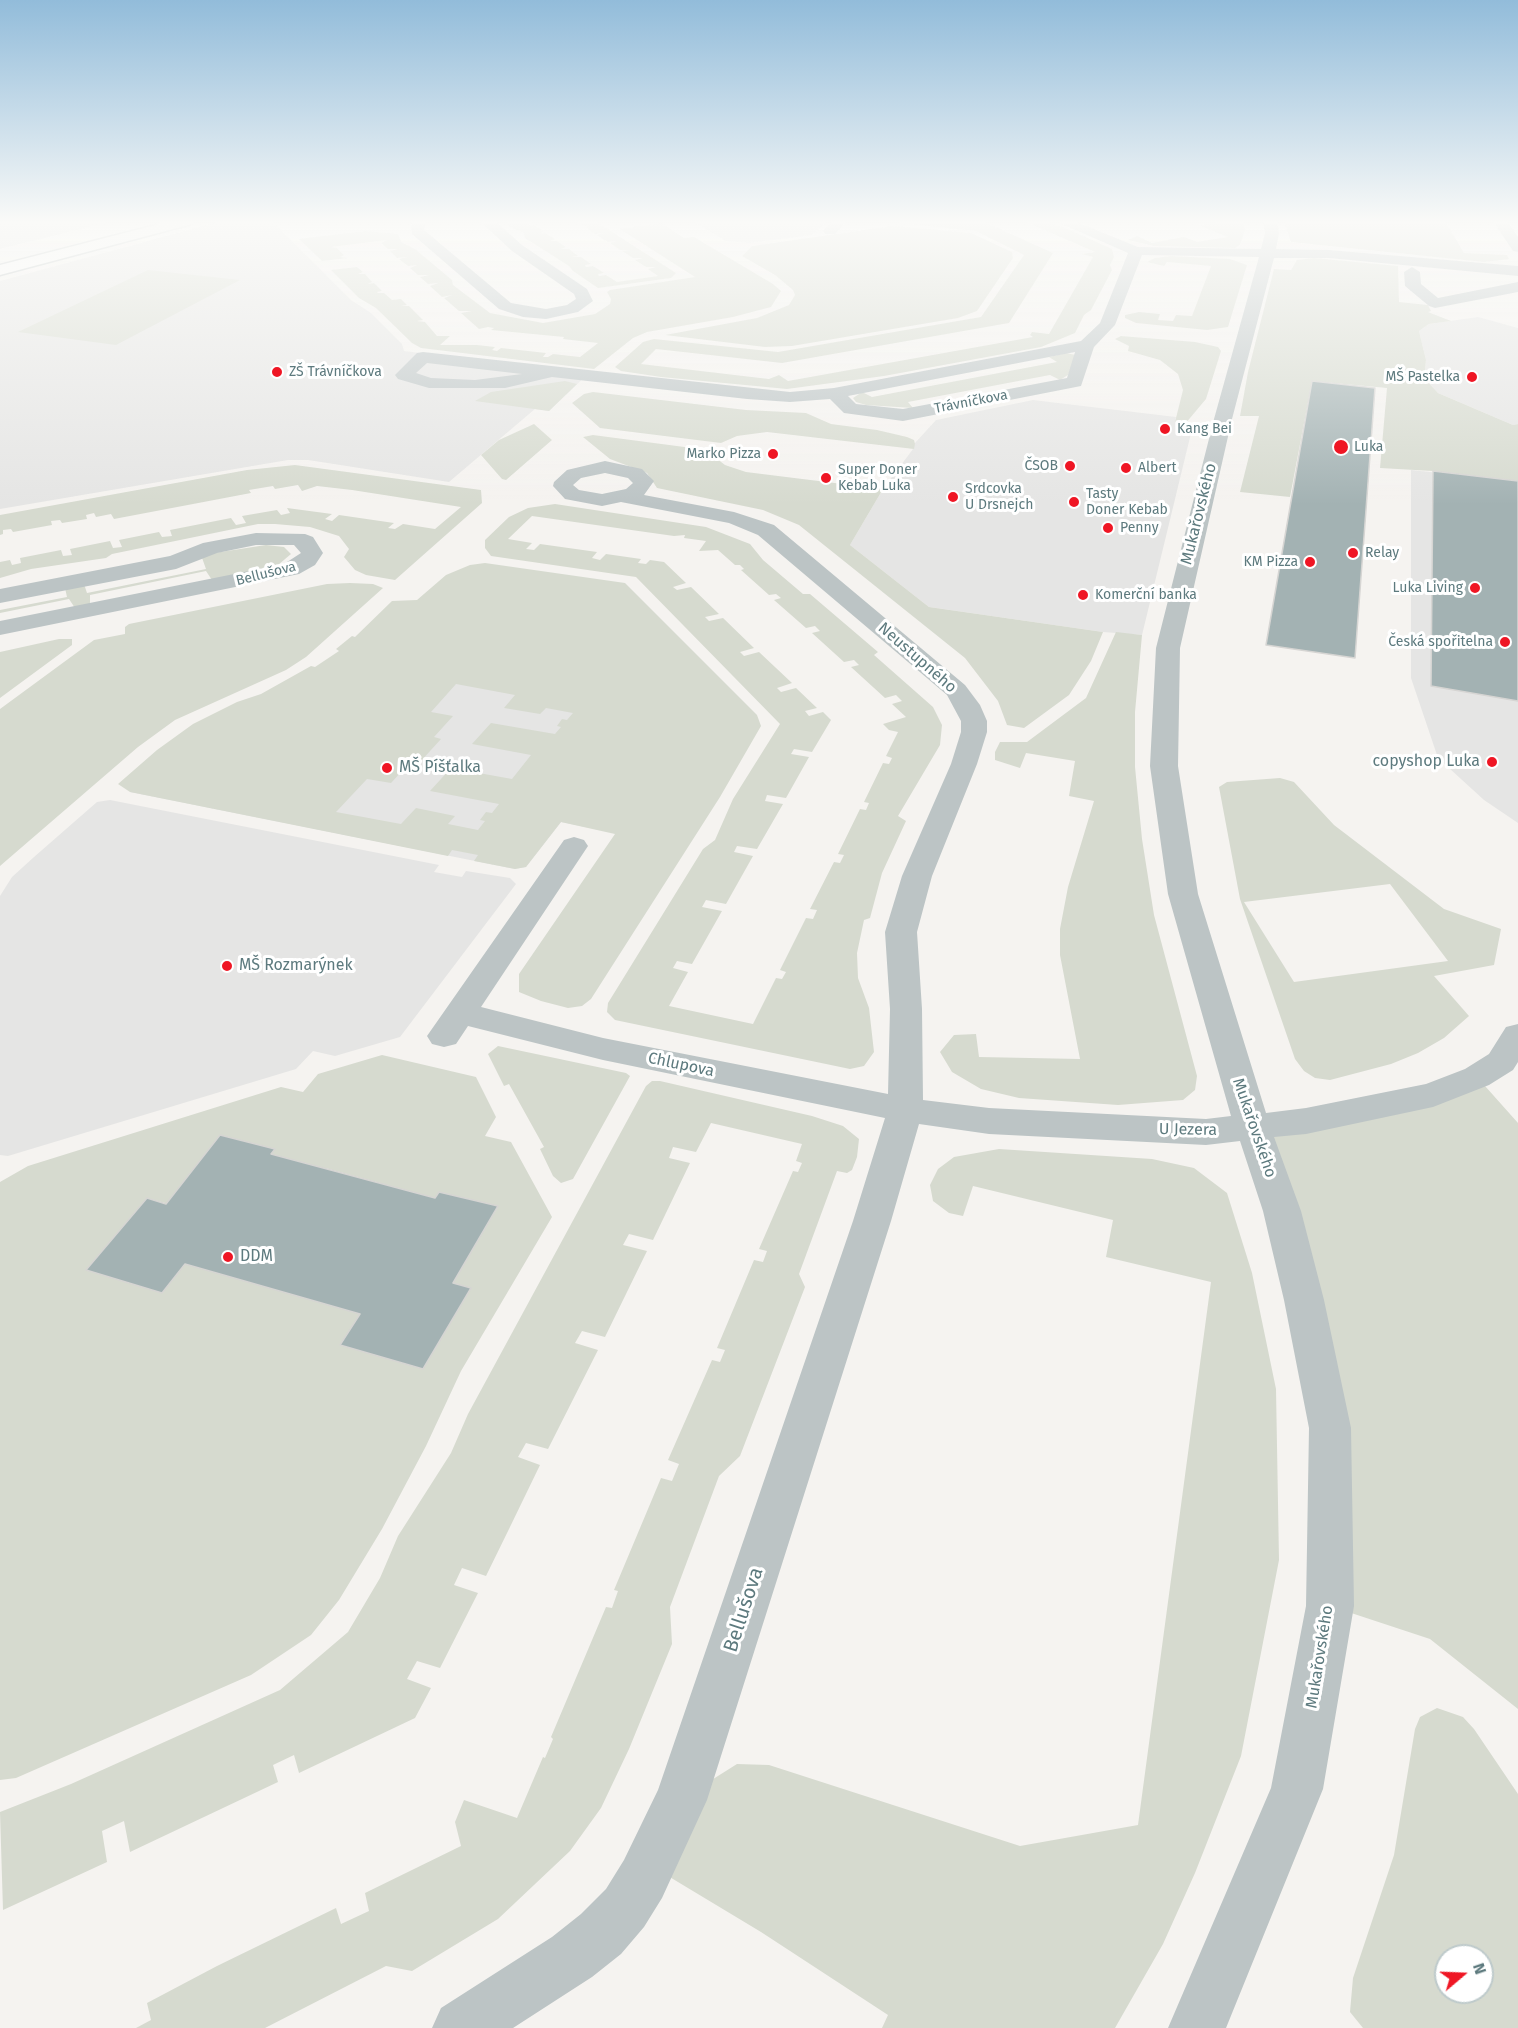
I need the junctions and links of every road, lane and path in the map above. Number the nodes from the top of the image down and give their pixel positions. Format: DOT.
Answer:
graph roads {
  1 [pos="1111,316"];
  2 [pos="1252,316"];
  3 [pos="1086,345"];
  4 [pos="550,372"];
  5 [pos="834,393"];
  6 [pos="624,497"];
  7 [pos="0,596"];
  8 [pos="0,628"];
  9 [pos="574,846"];
  10 [pos="1518,1035"];
  11 [pos="905,1110"];
  12 [pos="1254,1128"];
  13 [pos="461,2028"];
  14 [pos="1197,2028"];
  1 -- 3 [label="street, Trávníčkova"];
  2 -- 12 [label="street, Mukařovského"];
  3 -- 5 [label="street"];
  3 -- 5 [label="street, Trávníčkova"];
  4 -- 4 [label="street"];
  4 -- 5 [label="street"];
  6 -- 11 [label="street, Neustupného"];
  7 -- 8 [label="street, Bellušova"];
  9 -- 11 [label="street, Chlupova"];
  10 -- 12 [label="street, U Jezera"];
  11 -- 12 [label="street, U Jezera"];
  11 -- 13 [label="street, Bellušova"];
  12 -- 14 [label="street, Mukařovského"];
}
